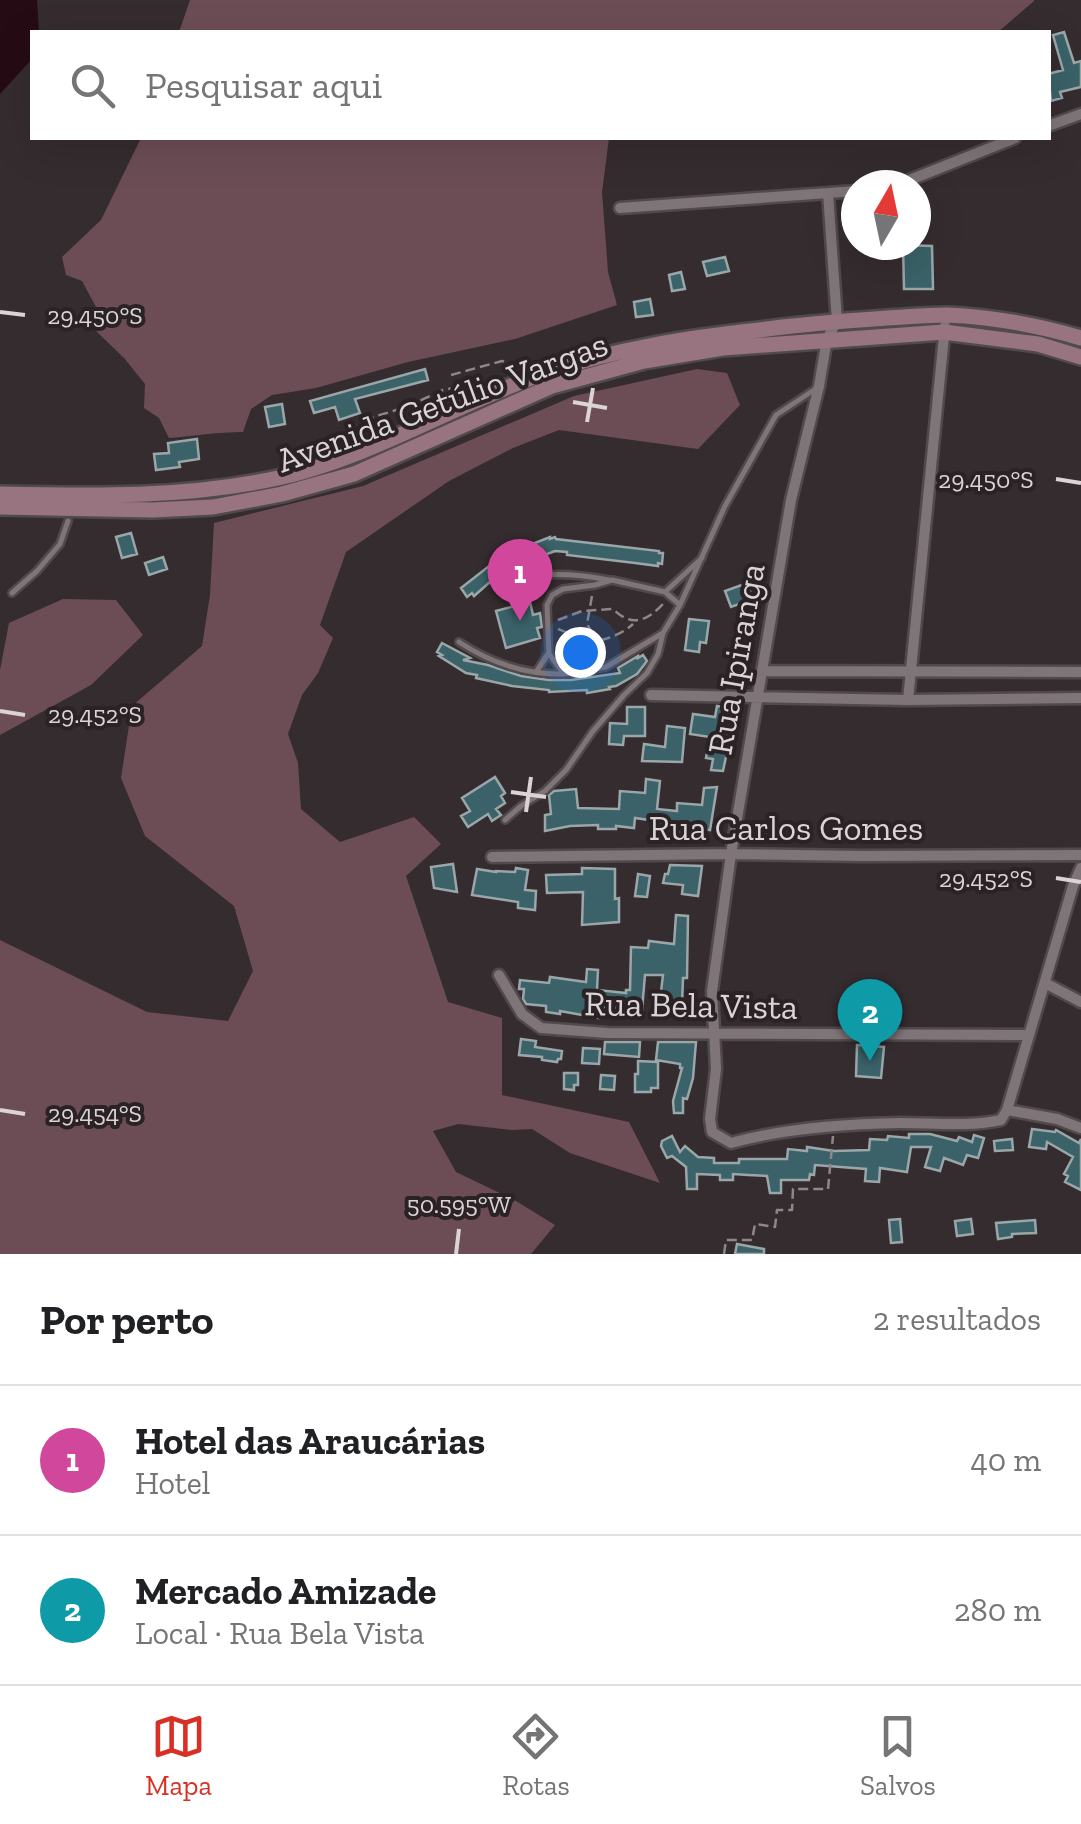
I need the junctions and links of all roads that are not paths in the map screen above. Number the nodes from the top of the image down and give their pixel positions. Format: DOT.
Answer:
graph roads {
  1 [pos="1081,114"];
  2 [pos="1051,125"];
  3 [pos="1010,140"];
  4 [pos="931,171"];
  5 [pos="841,192"];
  6 [pos="828,193"];
  7 [pos="620,208"];
  8 [pos="837,322"];
  9 [pos="946,323"];
  10 [pos="1081,338"];
  11 [pos="827,339"];
  12 [pos="1081,357"];
  13 [pos="819,386"];
  14 [pos="0,494"];
  15 [pos="0,507"];
  16 [pos="68,515"];
  17 [pos="702,558"];
  18 [pos="612,580"];
  19 [pos="501,588"];
  20 [pos="665,592"];
  21 [pos="12,593"];
  22 [pos="680,606"];
  23 [pos="663,633"];
  24 [pos="460,642"];
  25 [pos="549,654"];
  26 [pos="762,671"];
  27 [pos="536,672"];
  28 [pos="909,672"];
  29 [pos="1081,672"];
  30 [pos="564,674"];
  31 [pos="651,695"];
  32 [pos="758,696"];
  33 [pos="1081,698"];
  34 [pos="908,700"];
  35 [pos="505,820"];
  36 [pos="731,854"];
  37 [pos="1081,855"];
  38 [pos="492,857"];
  39 [pos="1081,868"];
  40 [pos="499,974"];
  41 [pos="1045,983"];
  42 [pos="1081,1002"];
  43 [pos="714,1034"];
  44 [pos="1028,1035"];
  45 [pos="1007,1110"];
  46 [pos="1081,1128"];
  1 -- 2 [label="street"];
  3 -- 4 [label="street"];
  5 -- 6 [label="street"];
  6 -- 7 [label="street"];
  6 -- 8 [label="street"];
  8 -- 9 [label="main road, Avenida Getúlio Vargas"];
  8 -- 11 [label="street, Rua Ipiranga"];
  8 -- 14 [label="main road, Avenida Getúlio Vargas"];
  9 -- 10 [label="main road, Avenida Getúlio Vargas"];
  9 -- 11 [label="main road, Avenida Getúlio Vargas"];
  9 -- 12 [label="main road, Avenida Getúlio Vargas"];
  9 -- 28 [label="street"];
  11 -- 13 [label="street, Rua Ipiranga"];
  11 -- 16 [label="main road, Avenida Getúlio Vargas"];
  13 -- 17 [label="lane"];
  13 -- 26 [label="street, Rua Ipiranga"];
  15 -- 16 [label="main road, Avenida Getúlio Vargas"];
  16 -- 21 [label="lane"];
  17 -- 20 [label="lane"];
  17 -- 22 [label="lane"];
  18 -- 19 [label="lane"];
  18 -- 20 [label="lane"];
  18 -- 25 [label="lane"];
  20 -- 22 [label="lane"];
  22 -- 23 [label="lane"];
  23 -- 30 [label="lane"];
  23 -- 35 [label="lane"];
  24 -- 27 [label="lane"];
  25 -- 27 [label="lane"];
  25 -- 30 [label="lane"];
  26 -- 28 [label="street"];
  26 -- 32 [label="street, Rua Ipiranga"];
  27 -- 30 [label="lane"];
  28 -- 29 [label="street"];
  28 -- 34 [label="street"];
  31 -- 32 [label="street"];
  32 -- 34 [label="street"];
  32 -- 36 [label="street, Rua Ipiranga"];
  33 -- 34 [label="street"];
  36 -- 37 [label="street, Rua Carlos Gomes"];
  36 -- 38 [label="street, Rua Carlos Gomes"];
  36 -- 43 [label="street, Rua Ipiranga"];
  39 -- 41 [label="street"];
  40 -- 43 [label="street, Rua Bela Vista"];
  41 -- 42 [label="street"];
  41 -- 44 [label="street"];
  43 -- 44 [label="street, Rua Bela Vista"];
  43 -- 45 [label="street, Rua Ipiranga"];
  44 -- 45 [label="street"];
  45 -- 46 [label="street"];
}
